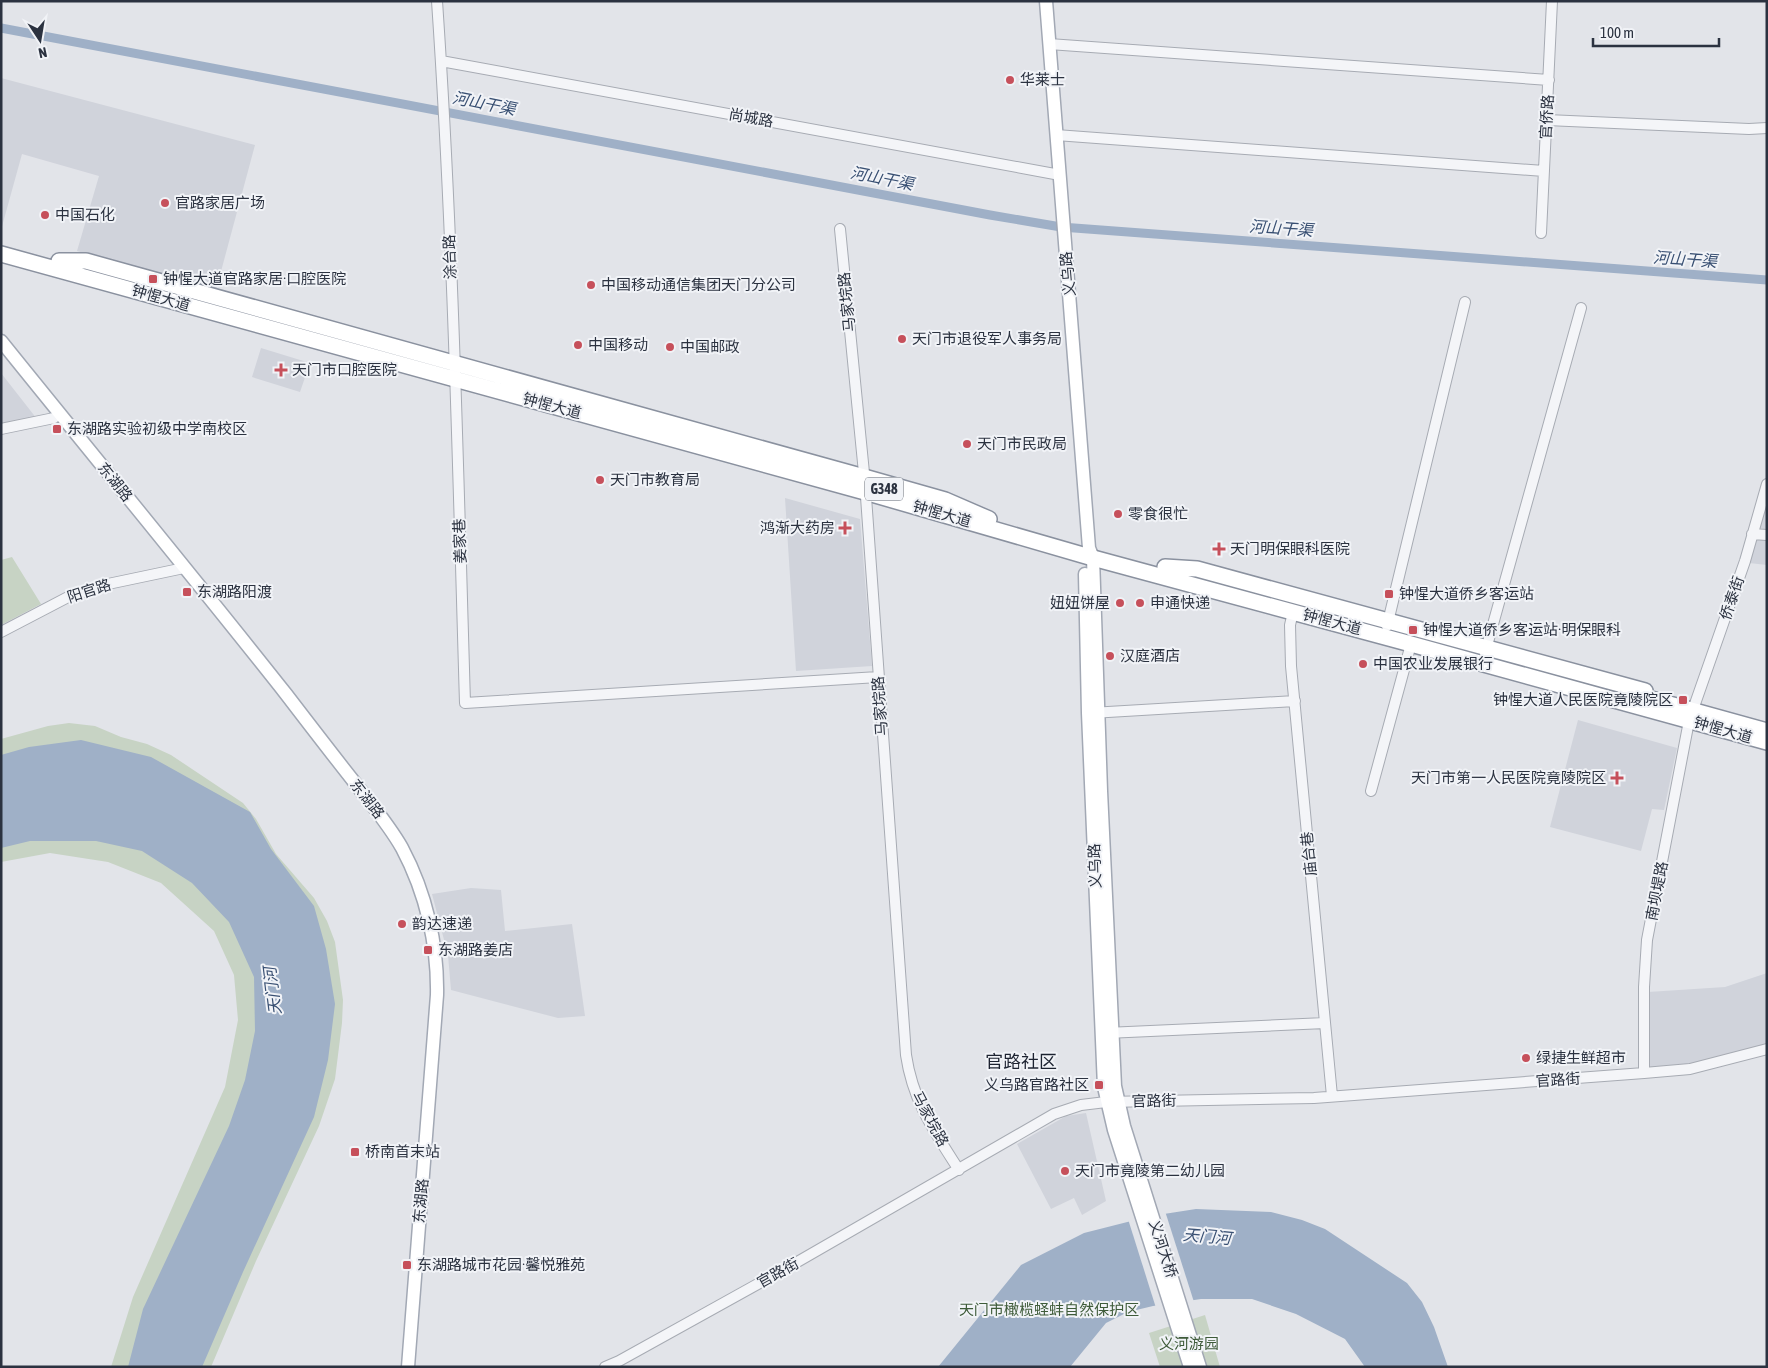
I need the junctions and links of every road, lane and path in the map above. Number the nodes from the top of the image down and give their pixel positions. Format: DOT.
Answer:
graph roads {
  1 [pos="437,1"];
  2 [pos="1046,1"];
  3 [pos="1552,1"];
  4 [pos="1049,44"];
  5 [pos="442,61"];
  6 [pos="1549,80"];
  7 [pos="1547,120"];
  8 [pos="1767,128"];
  9 [pos="1056,135"];
  10 [pos="1544,171"];
  11 [pos="1060,175"];
  12 [pos="840,229"];
  13 [pos="1541,233"];
  14 [pos="1,245"];
  15 [pos="1,254"];
  16 [pos="24,260"];
  17 [pos="1,262"];
  18 [pos="1465,302"];
  19 [pos="1581,308"];
  20 [pos="1,341"];
  21 [pos="1,353"];
  22 [pos="455,375"];
  23 [pos="54,418"];
  24 [pos="1,429"];
  25 [pos="727,450"];
  26 [pos="1767,484"];
  27 [pos="865,488"];
  28 [pos="1752,534"];
  29 [pos="1767,535"];
  30 [pos="1089,554"];
  31 [pos="181,569"];
  32 [pos="1163,572"];
  33 [pos="1292,614"];
  34 [pos="1388,624"];
  35 [pos="1,632"];
  36 [pos="1411,647"];
  37 [pos="1486,651"];
  38 [pos="878,677"];
  39 [pos="1295,701"];
  40 [pos="1093,713"];
  41 [pos="1691,716"];
  42 [pos="1767,725"];
  43 [pos="1767,731"];
  44 [pos="1767,742"];
  45 [pos="1767,748"];
  46 [pos="1371,791"];
  47 [pos="1325,1023"];
  48 [pos="1107,1033"];
  49 [pos="1767,1050"];
  50 [pos="1644,1073"];
  51 [pos="1332,1096"];
  52 [pos="1112,1101"];
  53 [pos="959,1170"];
  54 [pos="1135,1180"];
  55 [pos="1180,1321"];
  56 [pos="402,1367"];
  57 [pos="408,1367"];
  58 [pos="605,1367"];
  59 [pos="1190,1367"];
  60 [pos="1200,1367"];
  1 -- 5 [label="street"];
  2 -- 4 [label="main road, 义乌路"];
  3 -- 6 [label="street, 官侨路"];
  4 -- 6 [label="street"];
  4 -- 9 [label="main road, 义乌路"];
  5 -- 11 [label="street, 尚城路"];
  5 -- 22 [label="street, 涂台路"];
  6 -- 7 [label="street, 官侨路"];
  7 -- 8 [label="street"];
  7 -- 10 [label="street, 官侨路"];
  9 -- 10 [label="street"];
  9 -- 11 [label="main road, 义乌路"];
  10 -- 13 [label="street, 官侨路"];
  11 -- 30 [label="main road, 义乌路"];
  12 -- 27 [label="street, 马家垸路"];
  14 -- 22 [label="highway, 钟惺大道 / G348"];
  15 -- 16 [label="highway, 钟惺大道 / G348"];
  16 -- 17 [label="main road"];
  16 -- 22 [label="highway, 钟惺大道 / G348"];
  18 -- 34 [label="street"];
  19 -- 37 [label="street"];
  20 -- 31 [label="main road, 东湖路"];
  21 -- 23 [label="main road, 东湖路"];
  22 -- 25 [label="highway, 钟惺大道 / G348"];
  22 -- 25 [label="highway, 钟惺大道 / G348"];
  22 -- 38 [label="street, 姜家巷"];
  23 -- 24 [label="street"];
  23 -- 31 [label="main road, 东湖路"];
  25 -- 27 [label="highway, 钟惺大道 / G348"];
  26 -- 28 [label="street, 侨泰街"];
  27 -- 30 [label="highway, 钟惺大道 / G348"];
  27 -- 38 [label="street, 马家垸路"];
  28 -- 29 [label="street"];
  28 -- 41 [label="street, 侨泰街"];
  30 -- 32 [label="highway, 钟惺大道 / G348"];
  30 -- 40 [label="main road, 义乌路"];
  31 -- 35 [label="street, 阳官路"];
  31 -- 56 [label="main road, 东湖路"];
  31 -- 57 [label="main road, 东湖路"];
  32 -- 33 [label="highway, 钟惺大道 / G348"];
  32 -- 34 [label="highway, 钟惺大道 / G348"];
  33 -- 36 [label="highway, 钟惺大道 / G348"];
  33 -- 39 [label="street, 庙台巷"];
  34 -- 37 [label="highway, 钟惺大道 / G348"];
  36 -- 41 [label="highway, 钟惺大道 / G348"];
  36 -- 46 [label="street"];
  37 -- 41 [label="highway, 钟惺大道 / G348"];
  38 -- 53 [label="street, 马家垸路"];
  39 -- 40 [label="street"];
  39 -- 47 [label="street, 庙台巷"];
  40 -- 48 [label="main road, 义乌路"];
  41 -- 42 [label="highway"];
  41 -- 43 [label="highway, 钟惺大道 / G348"];
  41 -- 44 [label="highway, 钟惺大道 / G348"];
  41 -- 45 [label="highway"];
  41 -- 50 [label="street, 南坝堤路"];
  47 -- 48 [label="street"];
  47 -- 51 [label="street, 庙台巷"];
  48 -- 52 [label="main road, 义乌路"];
  49 -- 50 [label="street, 官路街"];
  50 -- 51 [label="street, 官路街"];
  51 -- 52 [label="street, 官路街"];
  52 -- 53 [label="street, 官路街"];
  52 -- 54 [label="main road, 义乌路"];
  53 -- 58 [label="street, 官路街"];
  54 -- 55 [label="main road, 义河大桥"];
  55 -- 59 [label="main road"];
  55 -- 60 [label="main road"];
}
